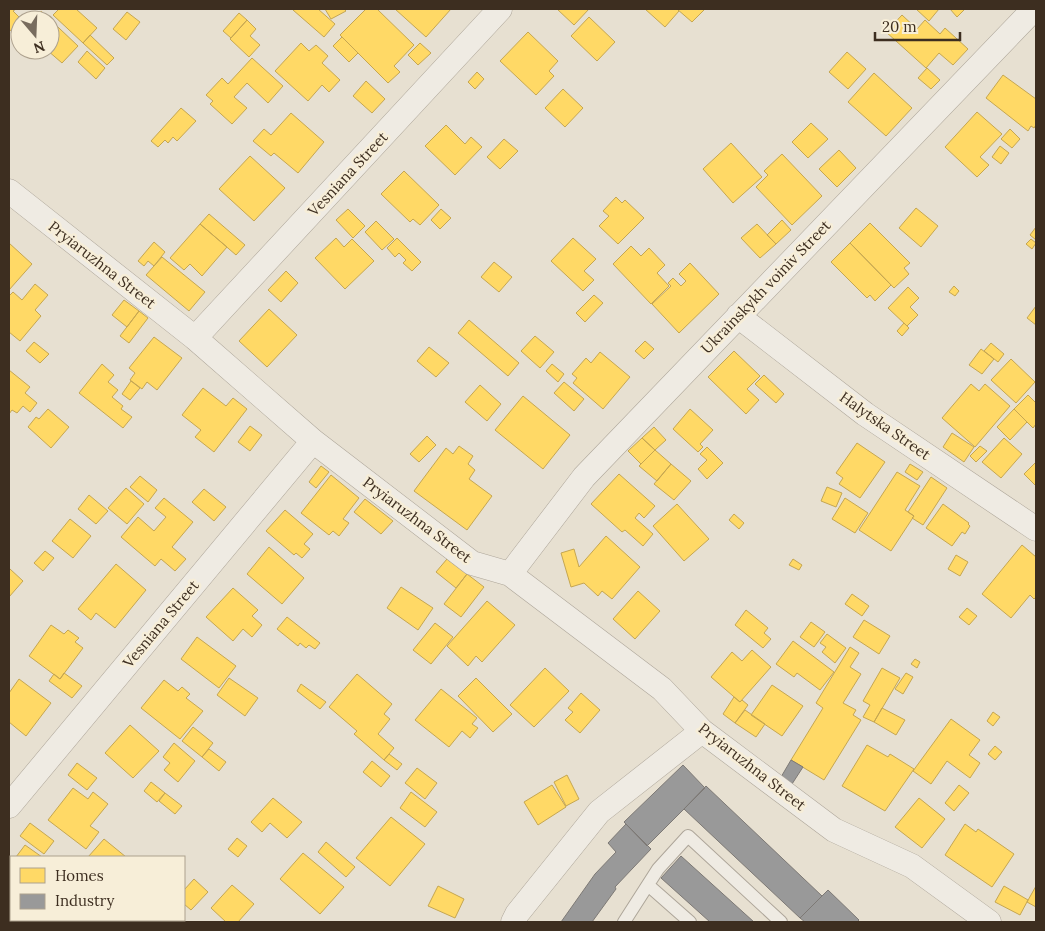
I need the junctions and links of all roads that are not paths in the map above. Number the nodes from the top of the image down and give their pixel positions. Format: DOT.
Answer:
graph roads {
  1 [pos="500,9"];
  2 [pos="1034,9"];
  3 [pos="9,191"];
  4 [pos="738,316"];
  5 [pos="195,338"];
  6 [pos="313,441"];
  7 [pos="1036,530"];
  8 [pos="510,574"];
  9 [pos="702,731"];
  10 [pos="9,806"];
  11 [pos="648,885"];
  12 [pos="513,922"];
  13 [pos="624,922"];
  14 [pos="690,922"];
  15 [pos="781,922"];
  16 [pos="989,922"];
  1 -- 5 [label="street, Vesniana Street"];
  2 -- 4 [label="street, Ukrainskykh voiniv Street"];
  3 -- 5 [label="street, Pryiaruzhna Street"];
  4 -- 7 [label="street, Halytska Street"];
  4 -- 8 [label="street, Ukrainskykh voiniv Street"];
  5 -- 6 [label="street, Pryiaruzhna Street"];
  6 -- 8 [label="street, Pryiaruzhna Street"];
  6 -- 10 [label="street, Vesniana Street"];
  8 -- 9 [label="street, Pryiaruzhna Street"];
  9 -- 12 [label="street"];
  9 -- 16 [label="street, Pryiaruzhna Street"];
  11 -- 13 [label="lane"];
  11 -- 14 [label="lane"];
  11 -- 15 [label="lane"];
}
